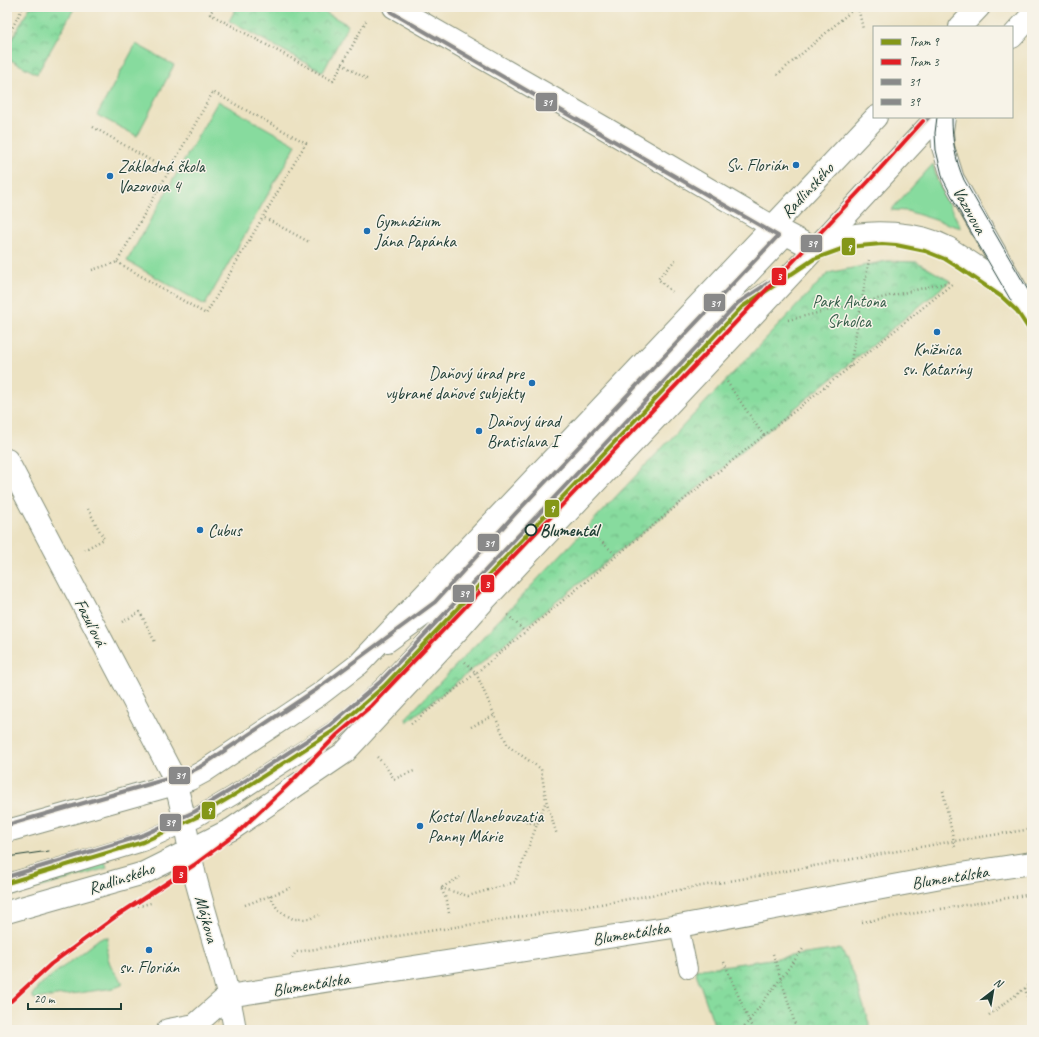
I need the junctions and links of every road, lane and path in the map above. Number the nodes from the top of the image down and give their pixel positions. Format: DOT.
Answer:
graph roads {
  1 [pos="24,7"];
  2 [pos="214,7"];
  3 [pos="394,7"];
  4 [pos="857,7"];
  5 [pos="979,7"];
  6 [pos="1032,15"];
  7 [pos="366,21"];
  8 [pos="961,26"];
  9 [pos="863,29"];
  10 [pos="1013,36"];
  11 [pos="7,38"];
  12 [pos="342,64"];
  13 [pos="777,75"];
  14 [pos="368,80"];
  15 [pos="875,118"];
  16 [pos="936,118"];
  17 [pos="944,118"];
  18 [pos="93,127"];
  19 [pos="169,171"];
  20 [pos="263,217"];
  21 [pos="780,230"];
  22 [pos="309,242"];
  23 [pos="816,249"];
  24 [pos="677,258"];
  25 [pos="870,258"];
  26 [pos="117,262"];
  27 [pos="92,270"];
  28 [pos="789,277"];
  29 [pos="674,294"];
  30 [pos="1018,295"];
  31 [pos="862,302"];
  32 [pos="1032,317"];
  33 [pos="786,320"];
  34 [pos="850,367"];
  35 [pos="726,381"];
  36 [pos="764,436"];
  37 [pos="9,464"];
  38 [pos="88,509"];
  39 [pos="582,524"];
  40 [pos="80,552"];
  41 [pos="617,556"];
  42 [pos="507,614"];
  43 [pos="120,623"];
  44 [pos="525,632"];
  45 [pos="155,642"];
  46 [pos="463,660"];
  47 [pos="359,664"];
  48 [pos="476,673"];
  49 [pos="495,715"];
  50 [pos="411,724"];
  51 [pos="471,727"];
  52 [pos="376,756"];
  53 [pos="414,771"];
  54 [pos="175,784"];
  55 [pos="943,791"];
  56 [pos="546,800"];
  57 [pos="526,822"];
  58 [pos="184,823"];
  59 [pos="537,824"];
  60 [pos="1032,829"];
  61 [pos="7,831"];
  62 [pos="557,835"];
  63 [pos="954,841"];
  64 [pos="189,850"];
  65 [pos="1032,864"];
  66 [pos="961,875"];
  67 [pos="460,877"];
  68 [pos="7,883"];
  69 [pos="291,888"];
  70 [pos="441,888"];
  71 [pos="270,896"];
  72 [pos="245,905"];
  73 [pos="7,912"];
  74 [pos="449,913"];
  75 [pos="319,915"];
  76 [pos="679,926"];
  77 [pos="803,949"];
  78 [pos="773,954"];
  79 [pos="724,962"];
  80 [pos="688,969"];
  81 [pos="781,978"];
  82 [pos="1032,982"];
  83 [pos="1025,988"];
  84 [pos="273,989"];
  85 [pos="228,996"];
  86 [pos="989,1015"];
  87 [pos="1032,1015"];
  88 [pos="748,1021"];
  89 [pos="234,1026"];
  90 [pos="168,1030"];
  91 [pos="742,1030"];
  92 [pos="753,1030"];
  93 [pos="797,1030"];
  1 -- 11 [label="path"];
  2 -- 12 [label="path"];
  3 -- 21 [label="street"];
  4 -- 9 [label="path"];
  4 -- 13 [label="path"];
  5 -- 8 [label="street"];
  6 -- 10 [label="street"];
  7 -- 12 [label="path"];
  12 -- 14 [label="path"];
  15 -- 21 [label="street, Radlinského"];
  16 -- 23 [label="street, Radlinského"];
  17 -- 30 [label="street, Vazovova"];
  18 -- 19 [label="path"];
  19 -- 20 [label="path"];
  19 -- 26 [label="path"];
  20 -- 22 [label="path"];
  20 -- 26 [label="path"];
  21 -- 23 [label="street"];
  21 -- 47 [label="street, Radlinského"];
  21 -- 47 [label="lane, Radlinského"];
  23 -- 28 [label="street, Radlinského"];
  23 -- 30 [label="street, Vazovova"];
  24 -- 29 [label="path"];
  25 -- 31 [label="path"];
  26 -- 27 [label="path"];
  28 -- 58 [label="lane"];
  28 -- 64 [label="street, Radlinského"];
  30 -- 32 [label="street, Vazovova"];
  31 -- 33 [label="path"];
  31 -- 34 [label="path"];
  31 -- 34 [label="path"];
  34 -- 36 [label="path"];
  35 -- 36 [label="path"];
  36 -- 41 [label="path"];
  37 -- 54 [label="street, Fazuľová"];
  38 -- 40 [label="path"];
  39 -- 41 [label="path"];
  41 -- 44 [label="path"];
  42 -- 44 [label="path"];
  43 -- 45 [label="path"];
  44 -- 48 [label="path"];
  46 -- 48 [label="path"];
  47 -- 54 [label="street, Radlinského"];
  48 -- 49 [label="path"];
  48 -- 50 [label="path"];
  49 -- 51 [label="path"];
  49 -- 56 [label="path"];
  52 -- 53 [label="path"];
  54 -- 58 [label="street, Májkova"];
  54 -- 61 [label="street, Radlinského"];
  55 -- 63 [label="path"];
  56 -- 59 [label="path"];
  56 -- 62 [label="path"];
  57 -- 59 [label="path"];
  58 -- 64 [label="street, Májkova"];
  58 -- 68 [label="lane"];
  59 -- 70 [label="path"];
  60 -- 63 [label="path"];
  63 -- 66 [label="path"];
  63 -- 84 [label="path"];
  64 -- 73 [label="street, Radlinského"];
  64 -- 85 [label="street, Májkova"];
  65 -- 66 [label="street, Blumentálska"];
  66 -- 76 [label="street, Blumentálska"];
  67 -- 70 [label="path"];
  69 -- 71 [label="path"];
  70 -- 74 [label="path"];
  71 -- 72 [label="path"];
  71 -- 75 [label="path"];
  76 -- 80 [label="lane"];
  76 -- 84 [label="street, Blumentálska"];
  77 -- 81 [label="path"];
  78 -- 81 [label="path"];
  79 -- 88 [label="path"];
  81 -- 88 [label="path"];
  81 -- 93 [label="path"];
  82 -- 83 [label="path"];
  83 -- 86 [label="path"];
  83 -- 87 [label="path"];
  84 -- 85 [label="street, Blumentálska"];
  85 -- 89 [label="street, Májkova"];
  85 -- 90 [label="street"];
  88 -- 91 [label="path"];
  88 -- 92 [label="path"];
}
